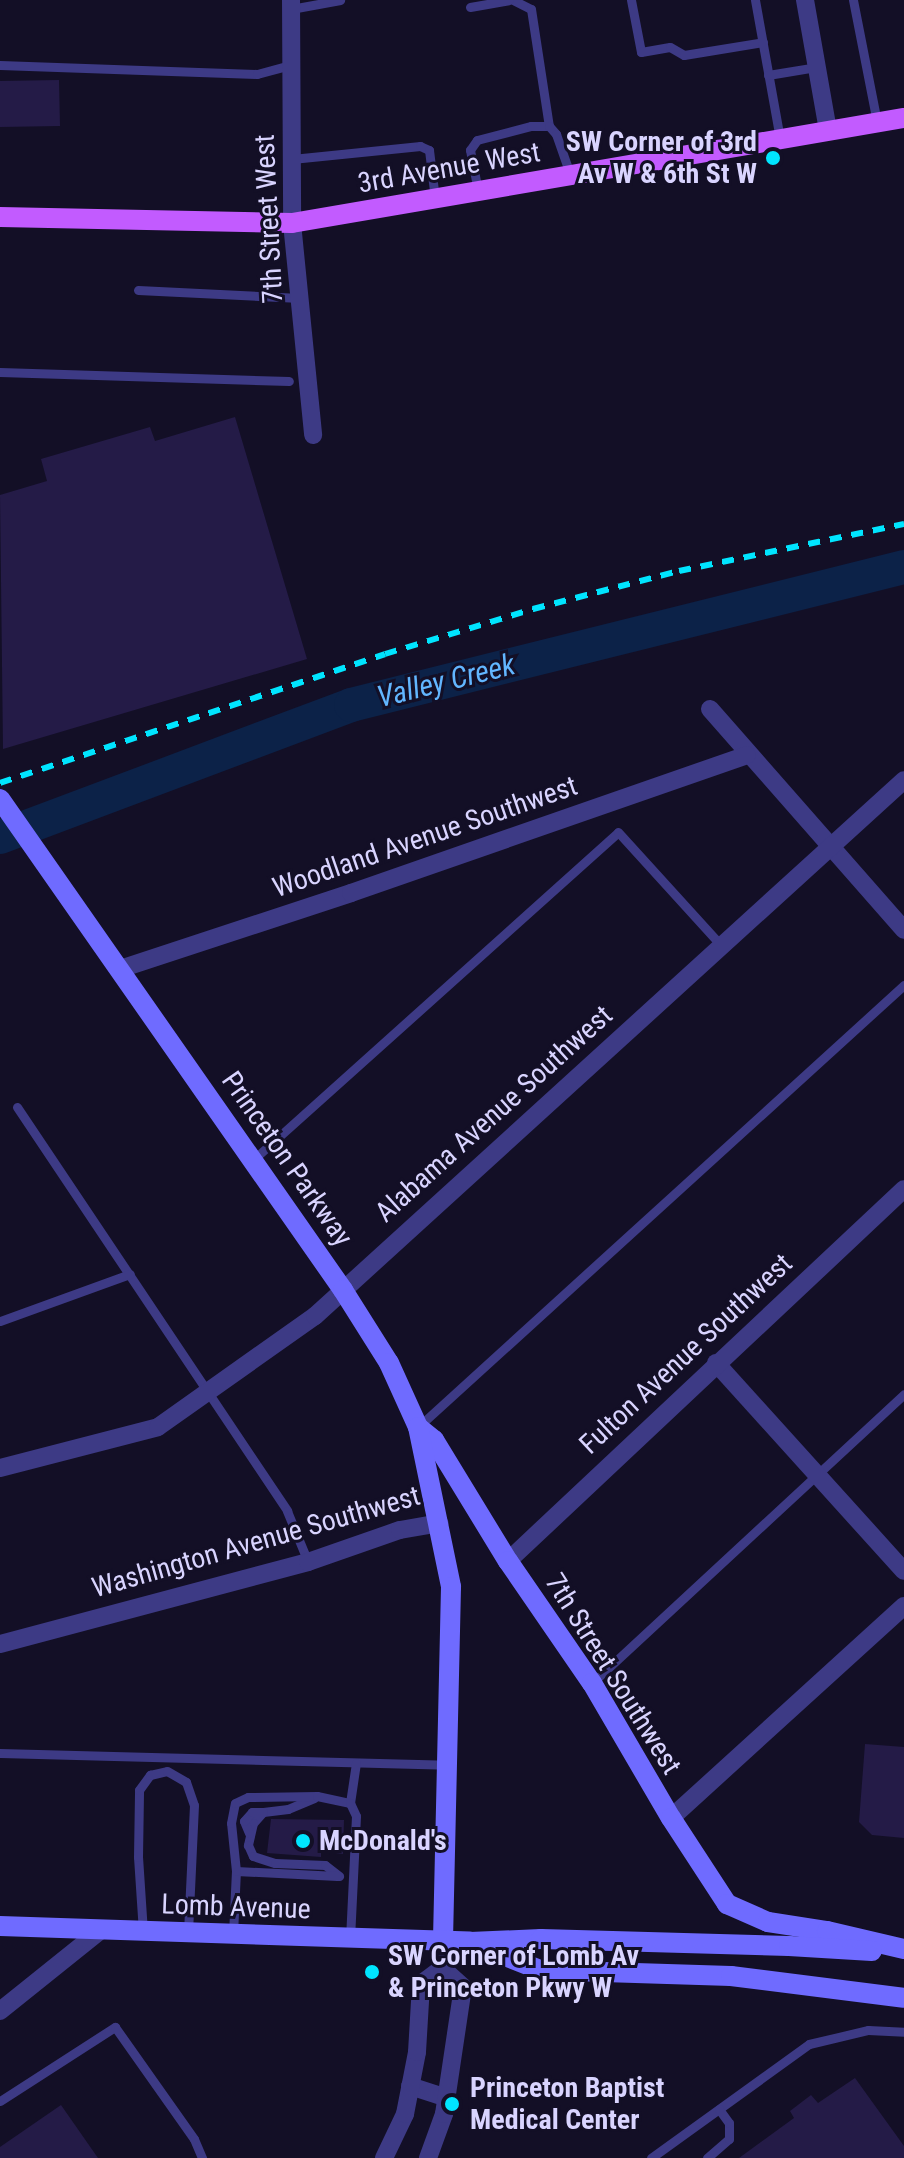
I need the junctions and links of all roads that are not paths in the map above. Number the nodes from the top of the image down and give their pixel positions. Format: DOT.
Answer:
graph roads {
  1 [pos="340,0"];
  2 [pos="510,0"];
  3 [pos="631,0"];
  4 [pos="755,0"];
  5 [pos="805,0"];
  6 [pos="853,0"];
  7 [pos="291,4"];
  8 [pos="470,7"];
  9 [pos="763,42"];
  10 [pos="0,65"];
  11 [pos="291,65"];
  12 [pos="817,67"];
  13 [pos="768,75"];
  14 [pos="904,118"];
  15 [pos="877,122"];
  16 [pos="549,126"];
  17 [pos="828,131"];
  18 [pos="780,139"];
  19 [pos="292,159"];
  20 [pos="571,175"];
  21 [pos="478,191"];
  22 [pos="435,199"];
  23 [pos="0,217"];
  24 [pos="292,223"];
  25 [pos="138,290"];
  26 [pos="300,298"];
  27 [pos="0,372"];
  28 [pos="289,381"];
  29 [pos="313,435"];
  30 [pos="710,709"];
  31 [pos="747,755"];
  32 [pos="904,780"];
  33 [pos="2,801"];
  34 [pos="829,848"];
  35 [pos="904,930"];
  36 [pos="721,945"];
  37 [pos="120,969"];
  38 [pos="904,985"];
  39 [pos="17,1107"];
  40 [pos="254,1159"];
  41 [pos="904,1189"];
  42 [pos="130,1274"];
  43 [pos="343,1290"];
  44 [pos="0,1321"];
  45 [pos="716,1363"];
  46 [pos="206,1391"];
  47 [pos="904,1394"];
  48 [pos="418,1427"];
  49 [pos="0,1468"];
  50 [pos="816,1474"];
  51 [pos="439,1523"];
  52 [pos="508,1561"];
  53 [pos="308,1562"];
  54 [pos="904,1571"];
  55 [pos="904,1606"];
  56 [pos="0,1644"];
  57 [pos="592,1683"];
  58 [pos="0,1753"];
  59 [pos="356,1763"];
  60 [pos="447,1765"];
  61 [pos="317,1796"];
  62 [pos="350,1803"];
  63 [pos="671,1818"];
  64 [pos="236,1871"];
  65 [pos="339,1876"];
  66 [pos="352,1876"];
  67 [pos="0,1926"];
  68 [pos="101,1930"];
  69 [pos="143,1932"];
  70 [pos="188,1933"];
  71 [pos="233,1934"];
  72 [pos="350,1938"];
  73 [pos="443,1941"];
  74 [pos="470,1942"];
  75 [pos="904,1952"];
  76 [pos="442,1968"];
  77 [pos="904,1998"];
  78 [pos="0,2011"];
  79 [pos="904,2032"];
  80 [pos="410,2086"];
  81 [pos="447,2098"];
  82 [pos="0,2101"];
  83 [pos="719,2109"];
  84 [pos="202,2158"];
  85 [pos="384,2158"];
  86 [pos="428,2158"];
  87 [pos="651,2158"];
  88 [pos="707,2158"];
  1 -- 7 [label="lane"];
  2 -- 8 [label="lane"];
  2 -- 16 [label="lane"];
  3 -- 9 [label="lane"];
  4 -- 9 [label="lane"];
  5 -- 12 [label="street"];
  6 -- 15 [label="lane"];
  7 -- 11 [label="street, 7th Street West"];
  9 -- 13 [label="lane"];
  10 -- 11 [label="lane"];
  11 -- 19 [label="street, 7th Street West"];
  12 -- 13 [label="lane"];
  12 -- 17 [label="street"];
  13 -- 18 [label="lane"];
  14 -- 15 [label="main road, 3rd Avenue West"];
  15 -- 17 [label="main road, 3rd Avenue West"];
  16 -- 20 [label="lane"];
  16 -- 21 [label="lane"];
  17 -- 18 [label="main road, 3rd Avenue West"];
  18 -- 20 [label="main road, 3rd Avenue West"];
  19 -- 22 [label="lane"];
  19 -- 24 [label="street, 7th Street West"];
  20 -- 21 [label="main road, 3rd Avenue West"];
  21 -- 22 [label="main road, 3rd Avenue West"];
  22 -- 24 [label="main road, 3rd Avenue West"];
  23 -- 24 [label="main road, 3rd Avenue West"];
  24 -- 26 [label="street, 7th Street West"];
  25 -- 26 [label="lane"];
  26 -- 29 [label="street, 7th Street West"];
  27 -- 28 [label="lane"];
  30 -- 31 [label="street"];
  31 -- 34 [label="street"];
  31 -- 37 [label="street, Woodland Avenue Southwest"];
  32 -- 34 [label="street, Alabama Avenue Southwest"];
  33 -- 37 [label="main road, Princeton Parkway"];
  34 -- 35 [label="street"];
  34 -- 36 [label="street, Alabama Avenue Southwest"];
  36 -- 40 [label="lane"];
  36 -- 43 [label="street, Alabama Avenue Southwest"];
  37 -- 40 [label="main road, Princeton Parkway"];
  38 -- 48 [label="lane"];
  39 -- 42 [label="lane"];
  40 -- 43 [label="main road, Princeton Parkway"];
  41 -- 45 [label="street, Fulton Avenue Southwest"];
  42 -- 44 [label="lane"];
  42 -- 46 [label="lane"];
  43 -- 46 [label="street, Alabama Avenue Southwest"];
  43 -- 48 [label="main road, Princeton Parkway"];
  45 -- 50 [label="street"];
  45 -- 52 [label="street, Fulton Avenue Southwest"];
  46 -- 49 [label="street, Alabama Avenue Southwest"];
  46 -- 53 [label="lane"];
  47 -- 50 [label="lane"];
  48 -- 51 [label="main road, Washington Avenue Southwest"];
  48 -- 52 [label="main road, Princeton Parkway"];
  50 -- 54 [label="street"];
  50 -- 57 [label="lane"];
  51 -- 53 [label="street, Washington Avenue Southwest"];
  51 -- 60 [label="main road"];
  52 -- 57 [label="main road, 7th Street Southwest"];
  53 -- 56 [label="street, Washington Avenue Southwest"];
  55 -- 63 [label="street"];
  57 -- 63 [label="main road, 7th Street Southwest"];
  58 -- 59 [label="lane"];
  59 -- 60 [label="lane"];
  59 -- 62 [label="lane"];
  60 -- 73 [label="main road"];
  61 -- 62 [label="lane"];
  61 -- 64 [label="lane"];
  61 -- 65 [label="lane"];
  62 -- 66 [label="lane"];
  63 -- 75 [label="main road, 7th Street Southwest"];
  64 -- 65 [label="lane"];
  64 -- 71 [label="lane"];
  65 -- 66 [label="lane"];
  66 -- 72 [label="lane"];
  67 -- 68 [label="main road, Lomb Avenue"];
  68 -- 69 [label="main road, Lomb Avenue"];
  68 -- 78 [label="street"];
  69 -- 70 [label="main road, Lomb Avenue"];
  69 -- 70 [label="lane"];
  70 -- 71 [label="main road, Lomb Avenue"];
  71 -- 72 [label="main road, Lomb Avenue"];
  72 -- 73 [label="main road, Lomb Avenue"];
  73 -- 74 [label="main road, Lomb Avenue"];
  73 -- 76 [label="street"];
  74 -- 75 [label="main road, Lomb Avenue"];
  74 -- 77 [label="main road, Lomb Avenue"];
  76 -- 80 [label="street"];
  76 -- 81 [label="street"];
  79 -- 83 [label="lane"];
  80 -- 81 [label="street"];
  80 -- 85 [label="street"];
  81 -- 86 [label="street"];
  82 -- 84 [label="lane"];
  83 -- 87 [label="lane"];
  83 -- 88 [label="lane"];
}
